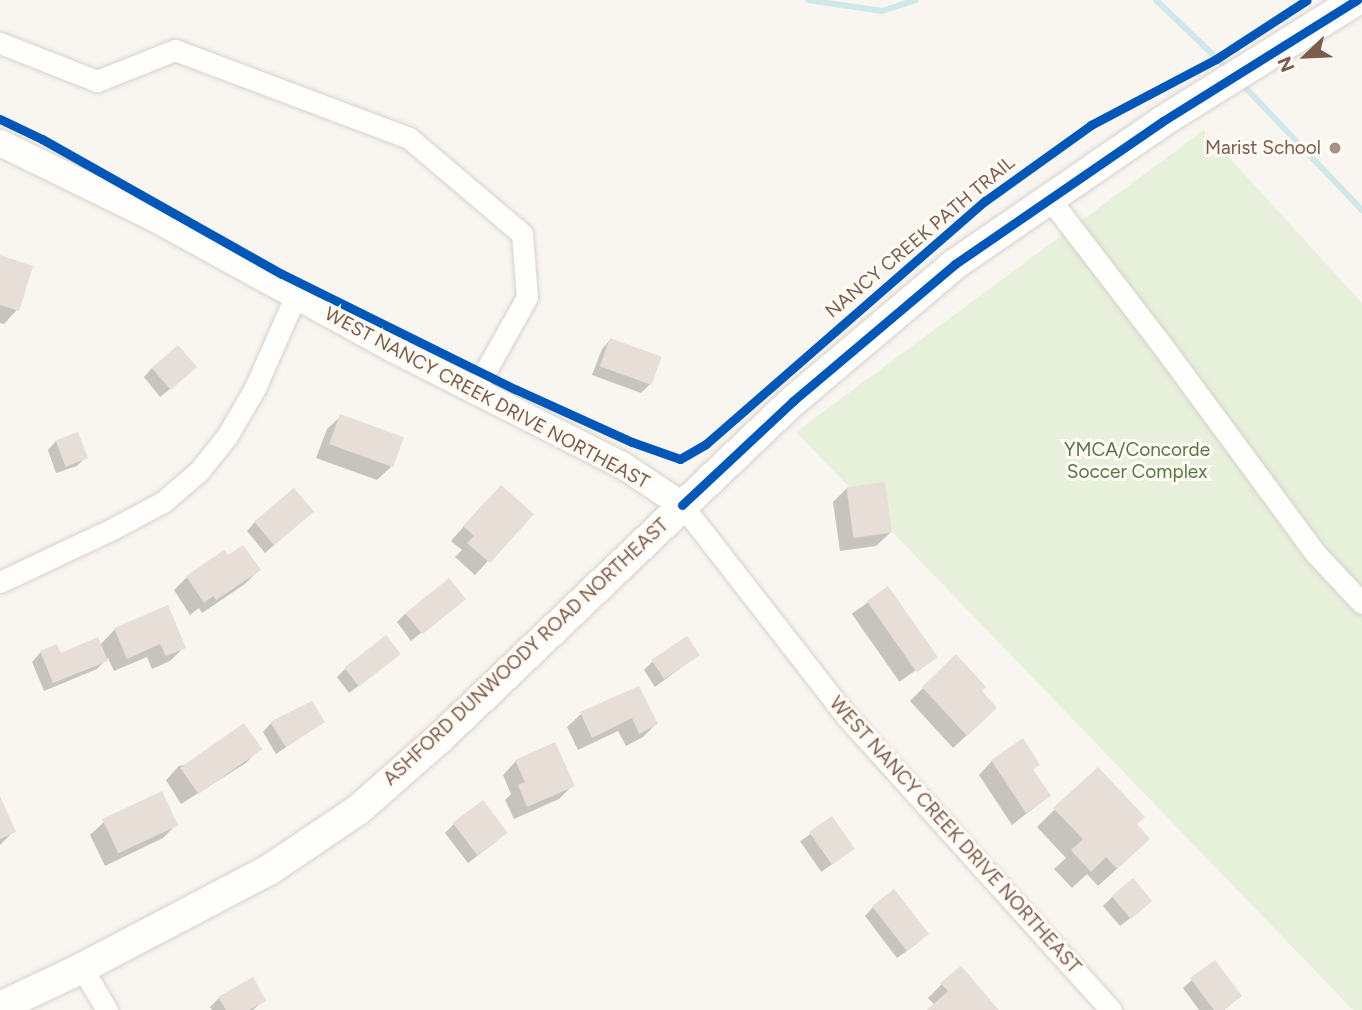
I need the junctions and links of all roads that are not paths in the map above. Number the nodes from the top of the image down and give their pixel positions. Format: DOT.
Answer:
graph roads {
  1 [pos="1357,0"];
  2 [pos="0,43"];
  3 [pos="0,143"];
  4 [pos="1049,198"];
  5 [pos="295,297"];
  6 [pos="475,390"];
  7 [pos="682,505"];
  8 [pos="0,582"];
  9 [pos="1362,603"];
  10 [pos="82,968"];
  11 [pos="0,1007"];
  12 [pos="107,1010"];
  13 [pos="1111,1010"];
  1 -- 4 [label="main road, ASHFORD DUNWOODY ROAD NORTHEAST"];
  2 -- 6 [label="street"];
  3 -- 5 [label="street, WEST NANCY CREEK DRIVE NORTHEAST"];
  4 -- 7 [label="main road, ASHFORD DUNWOODY ROAD NORTHEAST"];
  4 -- 9 [label="street"];
  5 -- 6 [label="street, WEST NANCY CREEK DRIVE NORTHEAST"];
  5 -- 8 [label="street"];
  6 -- 7 [label="street, WEST NANCY CREEK DRIVE NORTHEAST"];
  7 -- 10 [label="main road, ASHFORD DUNWOODY ROAD NORTHEAST"];
  7 -- 13 [label="street, WEST NANCY CREEK DRIVE NORTHEAST"];
  10 -- 11 [label="main road, ASHFORD DUNWOODY ROAD NORTHEAST"];
  10 -- 12 [label="street"];
}
